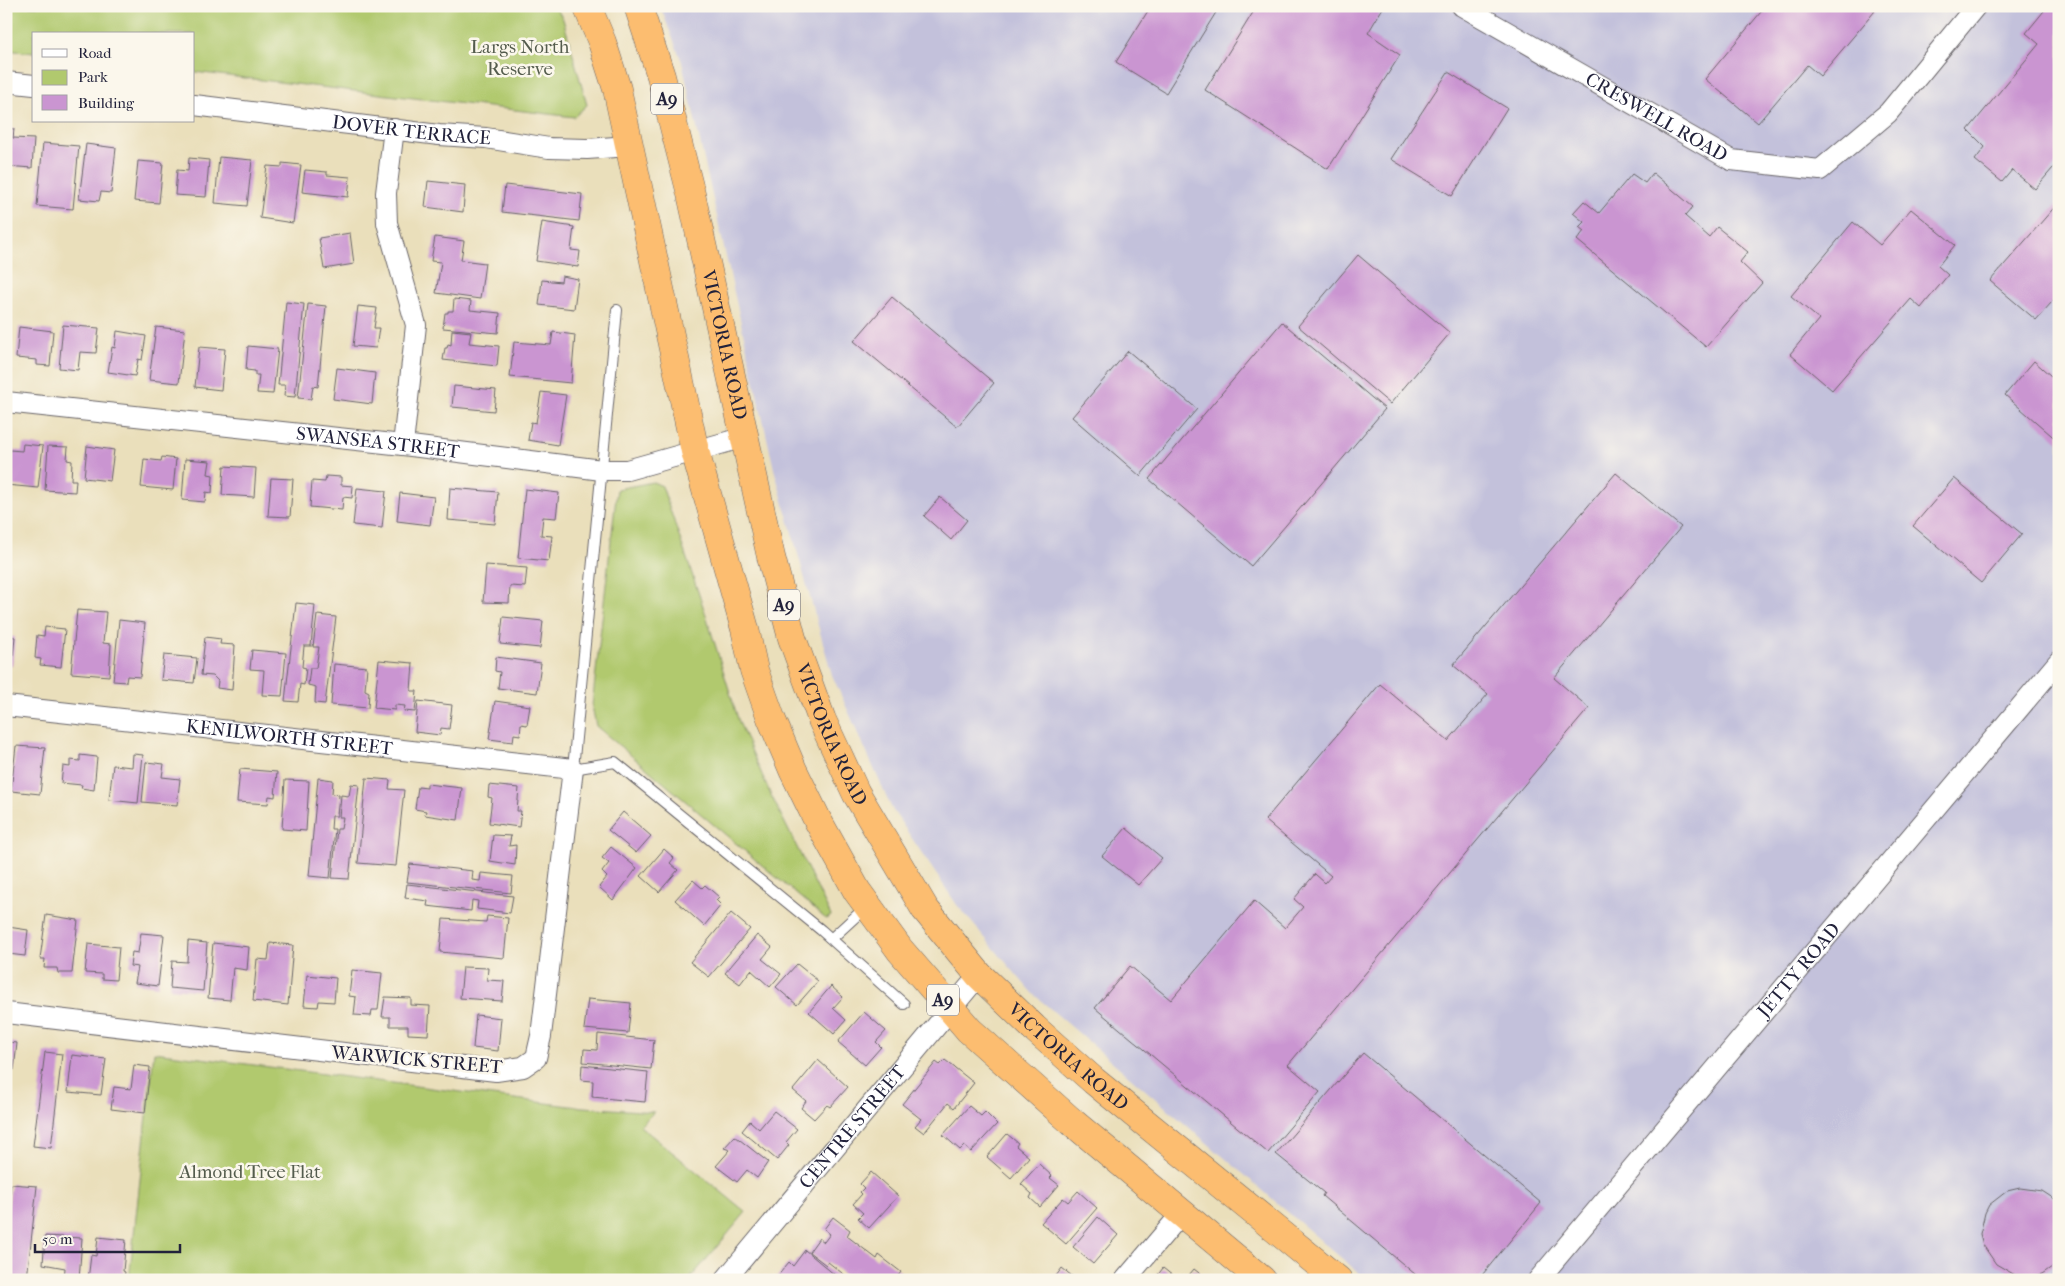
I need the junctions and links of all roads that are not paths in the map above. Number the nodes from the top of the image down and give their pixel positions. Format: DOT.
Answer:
graph roads {
  1 [pos="587,6"];
  2 [pos="1462,6"];
  3 [pos="1976,6"];
  4 [pos="645,13"];
  5 [pos="6,82"];
  6 [pos="32,85"];
  7 [pos="195,105"];
  8 [pos="394,129"];
  9 [pos="630,146"];
  10 [pos="617,310"];
  11 [pos="6,402"];
  12 [pos="746,437"];
  13 [pos="403,445"];
  14 [pos="695,450"];
  15 [pos="602,470"];
  16 [pos="2059,661"];
  17 [pos="6,706"];
  18 [pos="574,769"];
  19 [pos="868,906"];
  20 [pos="831,939"];
  21 [pos="979,975"];
  22 [pos="904,1004"];
  23 [pos="950,1009"];
  24 [pos="6,1013"];
  25 [pos="1182,1212"];
  26 [pos="725,1280"];
  27 [pos="1125,1280"];
  28 [pos="1262,1280"];
  29 [pos="1338,1280"];
  30 [pos="1538,1280"];
  1 -- 9 [label="highway, A9"];
  2 -- 3 [label="street, CRESWELL ROAD"];
  4 -- 12 [label="highway, VICTORIA ROAD / A9"];
  5 -- 6 [label="street"];
  7 -- 8 [label="street, DOVER TERRACE"];
  8 -- 9 [label="street, DOVER TERRACE"];
  8 -- 13 [label="street"];
  9 -- 14 [label="highway, A9"];
  10 -- 15 [label="lane"];
  11 -- 13 [label="street, SWANSEA STREET"];
  12 -- 14 [label="street, SWANSEA STREET"];
  12 -- 21 [label="highway, VICTORIA ROAD / A9"];
  13 -- 15 [label="street, SWANSEA STREET"];
  14 -- 15 [label="street, SWANSEA STREET"];
  14 -- 19 [label="highway, A9"];
  15 -- 18 [label="lane"];
  16 -- 30 [label="street, JETTY ROAD"];
  17 -- 18 [label="street, KENILWORTH STREET"];
  18 -- 20 [label="lane"];
  18 -- 24 [label="street, WARWICK STREET"];
  19 -- 20 [label="lane"];
  19 -- 23 [label="highway, A9"];
  20 -- 22 [label="lane"];
  21 -- 23 [label="street, CENTRE STREET"];
  21 -- 29 [label="highway, VICTORIA ROAD / A9"];
  23 -- 25 [label="highway, A9"];
  23 -- 26 [label="street, CENTRE STREET"];
  25 -- 27 [label="street"];
  25 -- 28 [label="highway, A9"];
}
